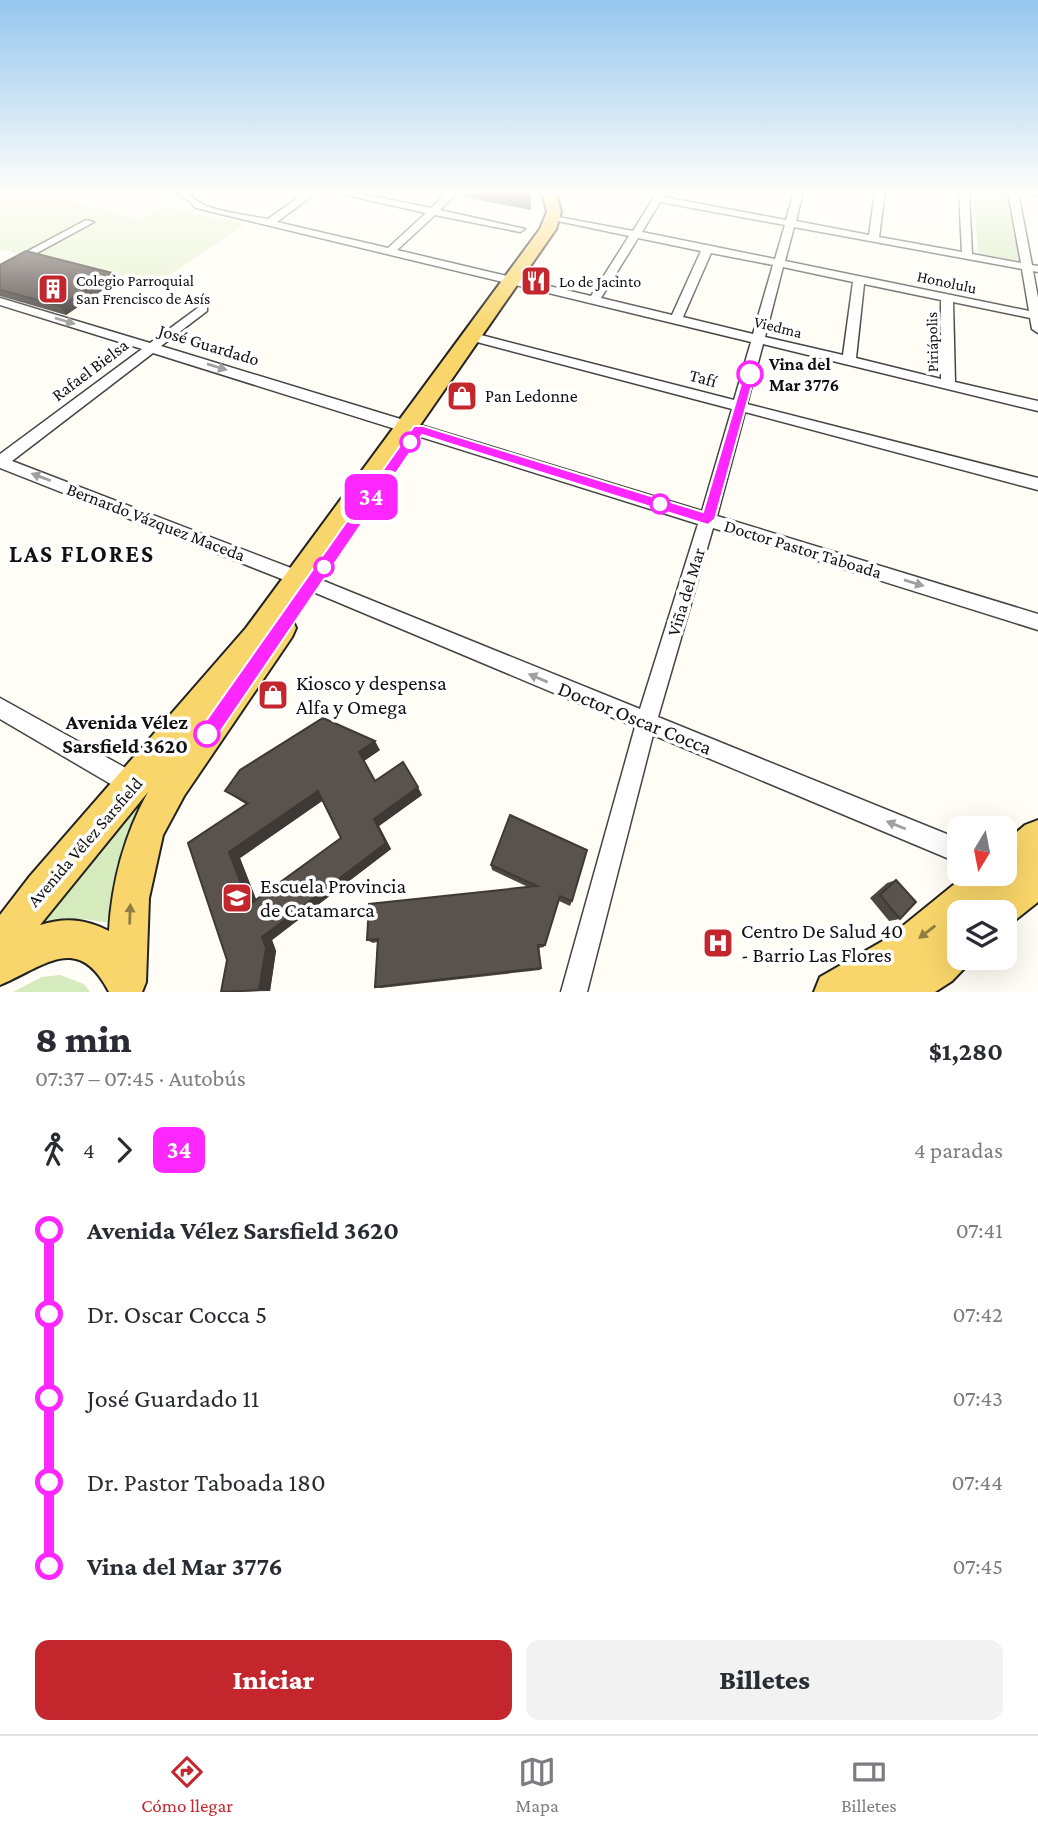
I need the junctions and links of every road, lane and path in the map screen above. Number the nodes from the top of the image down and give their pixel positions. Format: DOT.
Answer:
graph roads {
  1 [pos="59,238"];
  2 [pos="335,238"];
  3 [pos="404,238"];
  4 [pos="542,238"];
  5 [pos="551,238"];
  6 [pos="633,238"];
  7 [pos="656,238"];
  8 [pos="787,238"];
  9 [pos="876,238"];
  10 [pos="966,238"];
  11 [pos="1025,238"];
  12 [pos="706,249"];
  13 [pos="390,251"];
  14 [pos="967,256"];
  15 [pos="779,264"];
  16 [pos="1033,268"];
  17 [pos="0,270"];
  18 [pos="859,280"];
  19 [pos="515,281"];
  20 [pos="947,298"];
  21 [pos="594,300"];
  22 [pos="0,301"];
  23 [pos="203,309"];
  24 [pos="1037,316"];
  25 [pos="676,319"];
  26 [pos="1038,329"];
  27 [pos="481,340"];
  28 [pos="760,340"];
  29 [pos="152,348"];
  30 [pos="849,362"];
  31 [pos="948,385"];
  32 [pos="1038,406"];
  33 [pos="740,407"];
  34 [pos="413,427"];
  35 [pos="0,462"];
  36 [pos="1038,484"];
  37 [pos="708,519"];
  38 [pos="305,581"];
  39 [pos="1038,622"];
  40 [pos="0,708"];
  41 [pos="646,723"];
  42 [pos="134,785"];
  43 [pos="1038,838"];
  44 [pos="947,846"];
  45 [pos="1017,857"];
  46 [pos="1038,877"];
  47 [pos="982,886"];
  48 [pos="1012,900"];
  49 [pos="0,947"];
  50 [pos="947,959"];
  51 [pos="0,965"];
  52 [pos="128,987"];
  53 [pos="573,992"];
  54 [pos="835,992"];
  55 [pos="897,992"];
  1 -- 17 [label="street"];
  2 -- 13 [label="street, Viedma"];
  3 -- 13 [label="street"];
  4 -- 19 [label="main road, Avenida Vélez Sarsfield"];
  5 -- 19 [label="main road, Avenida Vélez Sarsfield"];
  6 -- 21 [label="street"];
  7 -- 12 [label="street, Honolulu"];
  8 -- 15 [label="street, Viña del Mar"];
  9 -- 14 [label="street"];
  10 -- 14 [label="street"];
  11 -- 16 [label="street"];
  12 -- 15 [label="street, Honolulu"];
  12 -- 25 [label="street"];
  13 -- 19 [label="street, Viedma"];
  14 -- 16 [label="street"];
  15 -- 18 [label="street, Honolulu"];
  15 -- 28 [label="street, Viña del Mar"];
  16 -- 24 [label="street"];
  18 -- 20 [label="street, Honolulu"];
  18 -- 30 [label="street"];
  19 -- 21 [label="street, Viedma"];
  19 -- 27 [label="main road, Avenida Vélez Sarsfield"];
  19 -- 34 [label="main road, Avenida Vélez Sarsfield"];
  20 -- 24 [label="street, Honolulu"];
  20 -- 31 [label="street, Piriápolis"];
  21 -- 25 [label="street, Viedma"];
  22 -- 29 [label="street, José Guardado, one-way"];
  23 -- 29 [label="street, Rafael Bielsa"];
  24 -- 26 [label="street"];
  25 -- 28 [label="street, Viedma"];
  27 -- 33 [label="street, Tafí"];
  27 -- 34 [label="main road, Avenida Vélez Sarsfield"];
  28 -- 30 [label="street, Viedma"];
  28 -- 33 [label="street, Viña del Mar"];
  29 -- 34 [label="street, José Guardado, one-way"];
  29 -- 35 [label="street, Rafael Bielsa"];
  30 -- 31 [label="street, Viedma"];
  31 -- 32 [label="street, Viedma"];
  33 -- 36 [label="street, Tafí"];
  33 -- 37 [label="street, Viña del Mar"];
  34 -- 37 [label="street, Doctor Pastor Taboada"];
  34 -- 38 [label="main road, Avenida Vélez Sarsfield"];
  38 -- 35 [label="street, Bernardo Vázquez Maceda, one-way"];
  37 -- 39 [label="street, Doctor Pastor Taboada, one-way"];
  37 -- 41 [label="street, Viña del Mar"];
  41 -- 38 [label="street, Doctor Oscar Cocca, one-way"];
  38 -- 42 [label="main road, Avenida Vélez Sarsfield"];
  52 -- 38 [label="main road, Avenida Vélez Sarsfield, one-way"];
  40 -- 42 [label="street"];
  44 -- 41 [label="street, Doctor Oscar Cocca, one-way"];
  41 -- 53 [label="street, Viña del Mar"];
  42 -- 49 [label="main road, Avenida Vélez Sarsfield"];
  43 -- 45 [label="main road"];
  46 -- 48 [label="main road"];
  47 -- 54 [label="main road, one-way"];
  50 -- 55 [label="main road"];
  51 -- 52 [label="main road"];
}
